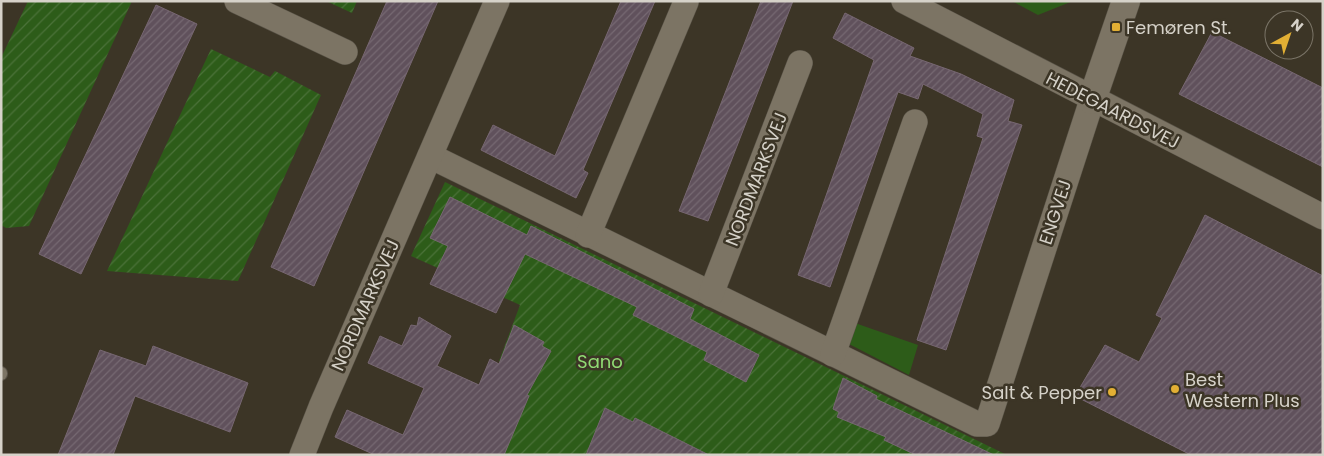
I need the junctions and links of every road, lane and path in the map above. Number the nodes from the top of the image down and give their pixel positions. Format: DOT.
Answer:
graph roads {
  1 [pos="237,1"];
  2 [pos="497,1"];
  3 [pos="904,1"];
  4 [pos="1126,1"];
  5 [pos="686,2"];
  6 [pos="345,52"];
  7 [pos="800,63"];
  8 [pos="1092,100"];
  9 [pos="915,122"];
  10 [pos="430,156"];
  11 [pos="1323,218"];
  12 [pos="588,235"];
  13 [pos="711,294"];
  14 [pos="833,354"];
  15 [pos="302,455"];
  1 -- 6 [label="street"];
  2 -- 10 [label="street, NORDMARKSVEJ"];
  3 -- 8 [label="street, HEDEGAARDSVEJ"];
  4 -- 8 [label="street, ENGVEJ"];
  5 -- 12 [label="street"];
  7 -- 13 [label="street, NORDMARKSVEJ"];
  8 -- 11 [label="street, HEDEGAARDSVEJ"];
  8 -- 14 [label="street, ENGVEJ"];
  9 -- 14 [label="street"];
  10 -- 12 [label="street"];
  10 -- 15 [label="street, NORDMARKSVEJ"];
  12 -- 13 [label="street"];
  13 -- 14 [label="street"];
}
